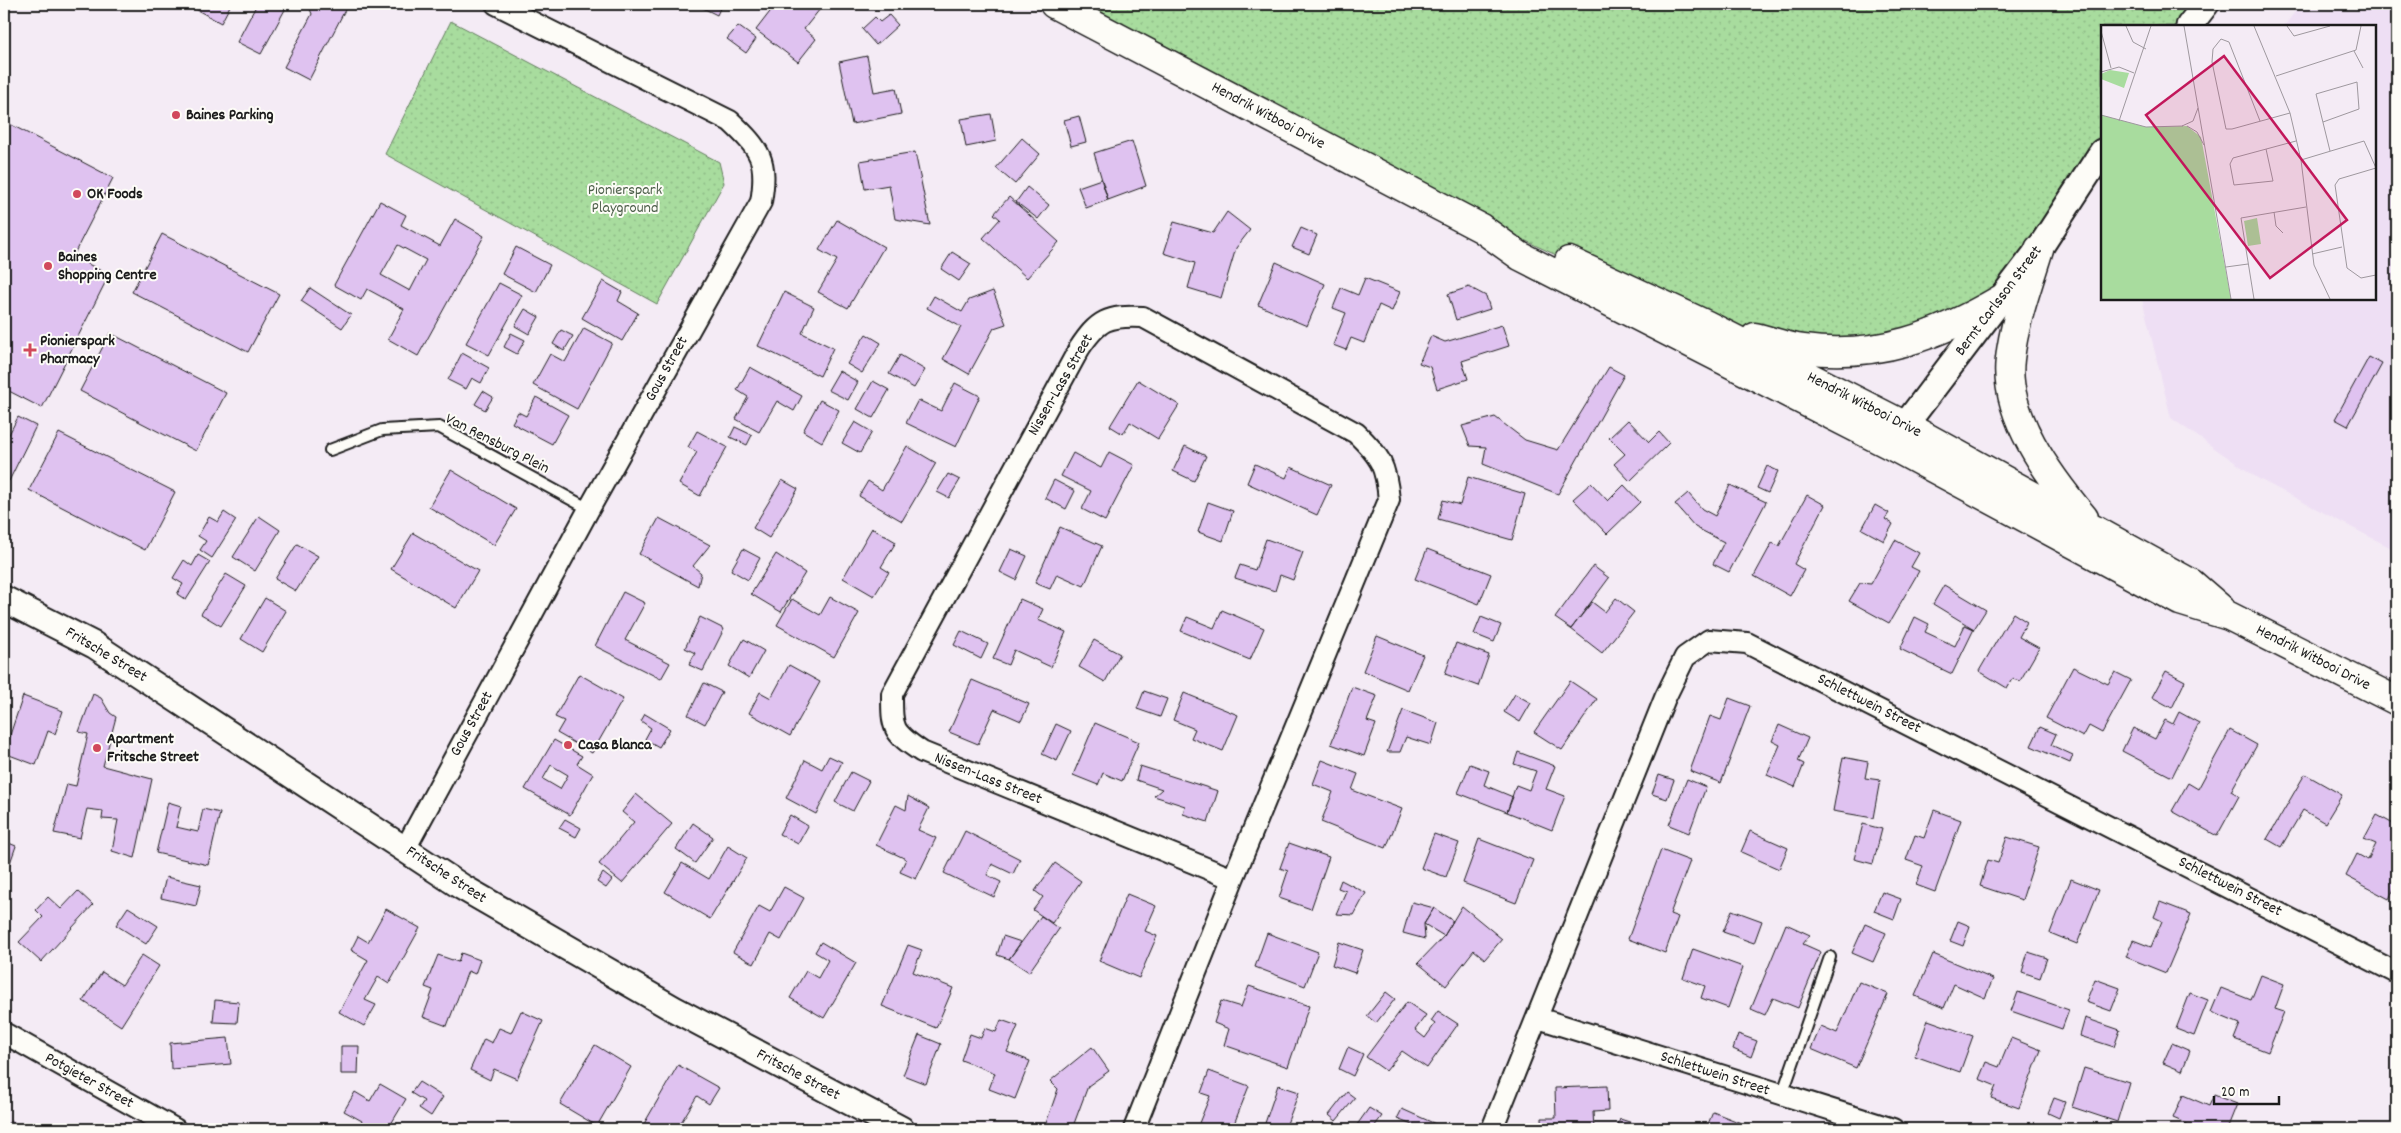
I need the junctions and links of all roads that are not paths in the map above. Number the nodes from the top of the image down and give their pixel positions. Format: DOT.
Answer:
graph roads {
  1 [pos="496,4"];
  2 [pos="1054,4"];
  3 [pos="2206,4"];
  4 [pos="2190,25"];
  5 [pos="2101,154"];
  6 [pos="1482,228"];
  7 [pos="2039,249"];
  8 [pos="2001,299"];
  9 [pos="1707,325"];
  10 [pos="1898,435"];
  11 [pos="330,450"];
  12 [pos="589,509"];
  13 [pos="2093,528"];
  14 [pos="4,599"];
  15 [pos="2229,616"];
  16 [pos="2397,701"];
  17 [pos="405,849"];
  18 [pos="1233,879"];
  19 [pos="1830,957"];
  20 [pos="2397,973"];
  21 [pos="1538,1018"];
  22 [pos="4,1033"];
  23 [pos="1782,1095"];
  24 [pos="893,1128"];
  25 [pos="174,1129"];
  26 [pos="1134,1129"];
  27 [pos="1492,1129"];
  28 [pos="1893,1129"];
  1 -- 12 [label="street, Gous Street"];
  2 -- 6 [label="main road, Hendrik Witbooi Drive"];
  3 -- 4 [label="street"];
  5 -- 7 [label="street, Bernt Carlsson Street"];
  6 -- 9 [label="main road, Hendrik Witbooi Drive"];
  6 -- 10 [label="main road, Hendrik Witbooi Drive"];
  7 -- 8 [label="street, Bernt Carlsson Street"];
  7 -- 13 [label="main road"];
  8 -- 9 [label="main road"];
  8 -- 10 [label="street, Bernt Carlsson Street"];
  9 -- 10 [label="main road, Hendrik Witbooi Drive"];
  10 -- 13 [label="main road, Hendrik Witbooi Drive"];
  10 -- 15 [label="main road, Hendrik Witbooi Drive"];
  11 -- 12 [label="lane, Van Rensburg Plein"];
  12 -- 17 [label="street, Gous Street"];
  13 -- 15 [label="main road, Hendrik Witbooi Drive"];
  14 -- 17 [label="street, Fritsche Street"];
  15 -- 16 [label="main road, Hendrik Witbooi Drive"];
  17 -- 24 [label="street, Fritsche Street"];
  18 -- 18 [label="street, Nissen-Lass Street"];
  18 -- 26 [label="street, Nissen-Lass Street"];
  19 -- 23 [label="lane"];
  20 -- 21 [label="street, Schlettwein Street"];
  21 -- 23 [label="street, Schlettwein Street"];
  21 -- 27 [label="street, Schlettwein Street"];
  22 -- 25 [label="street, Potgieter Street"];
  23 -- 28 [label="street, Schlettwein Street"];
}
